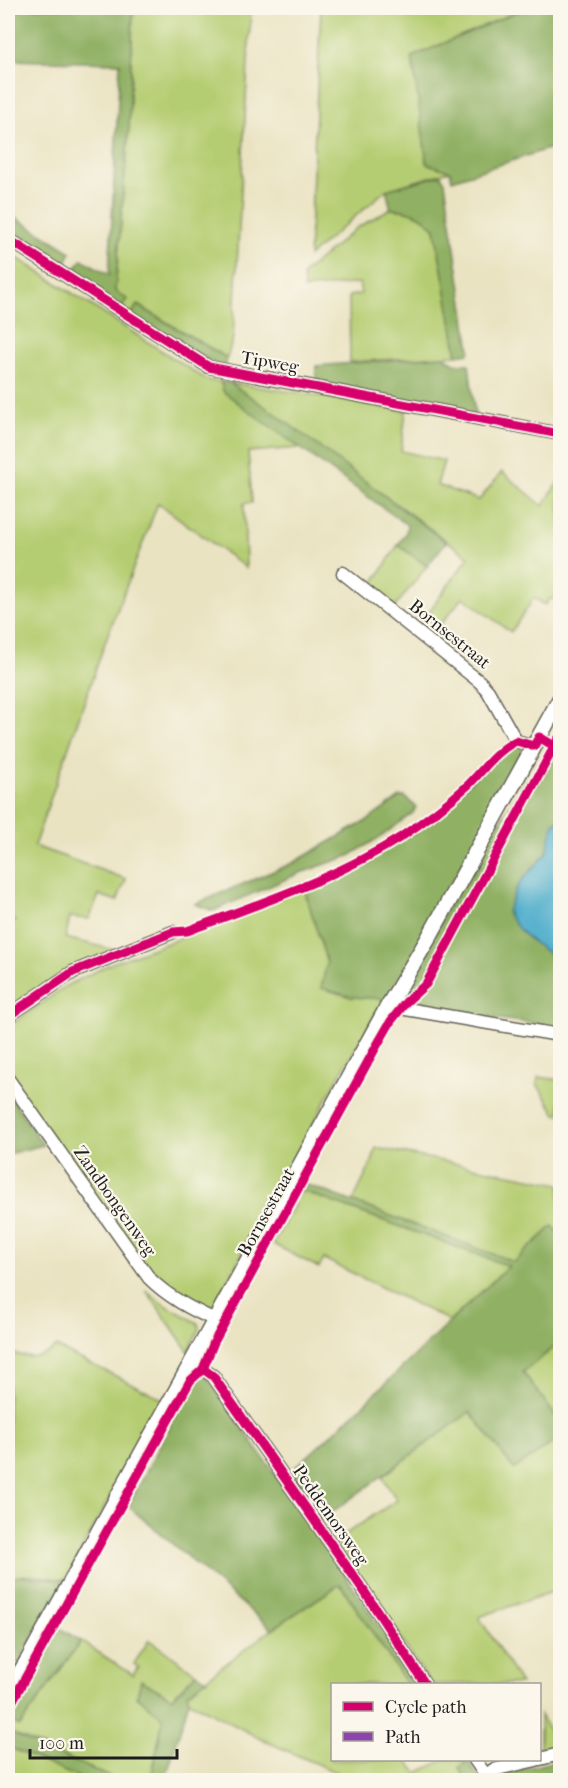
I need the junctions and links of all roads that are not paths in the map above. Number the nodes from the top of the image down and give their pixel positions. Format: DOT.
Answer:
graph roads {
  1 [pos="8,239"];
  2 [pos="561,435"];
  3 [pos="343,573"];
  4 [pos="561,699"];
  5 [pos="556,716"];
  6 [pos="534,746"];
  7 [pos="173,932"];
  8 [pos="388,1006"];
  9 [pos="8,1016"];
  10 [pos="559,1035"];
  11 [pos="8,1079"];
  12 [pos="215,1320"];
  13 [pos="192,1362"];
  14 [pos="424,1683"];
  15 [pos="8,1693"];
  16 [pos="561,1754"];
  17 [pos="541,1758"];
  18 [pos="476,1761"];
  19 [pos="530,1761"];
  1 -- 2 [label="street, Tipweg"];
  3 -- 6 [label="street, Bornsestraat"];
  4 -- 5 [label="street, Bornsestraat"];
  5 -- 6 [label="street, Bornsestraat"];
  6 -- 8 [label="street, Bornsestraat"];
  7 -- 9 [label="street"];
  8 -- 10 [label="street"];
  8 -- 12 [label="street, Bornsestraat"];
  11 -- 12 [label="street, Zandbongenweg"];
  12 -- 13 [label="street, Bornsestraat"];
  13 -- 14 [label="street, Peddemorsweg"];
  13 -- 15 [label="street, Bornsestraat"];
  16 -- 17 [label="street"];
  18 -- 19 [label="street"];
}
